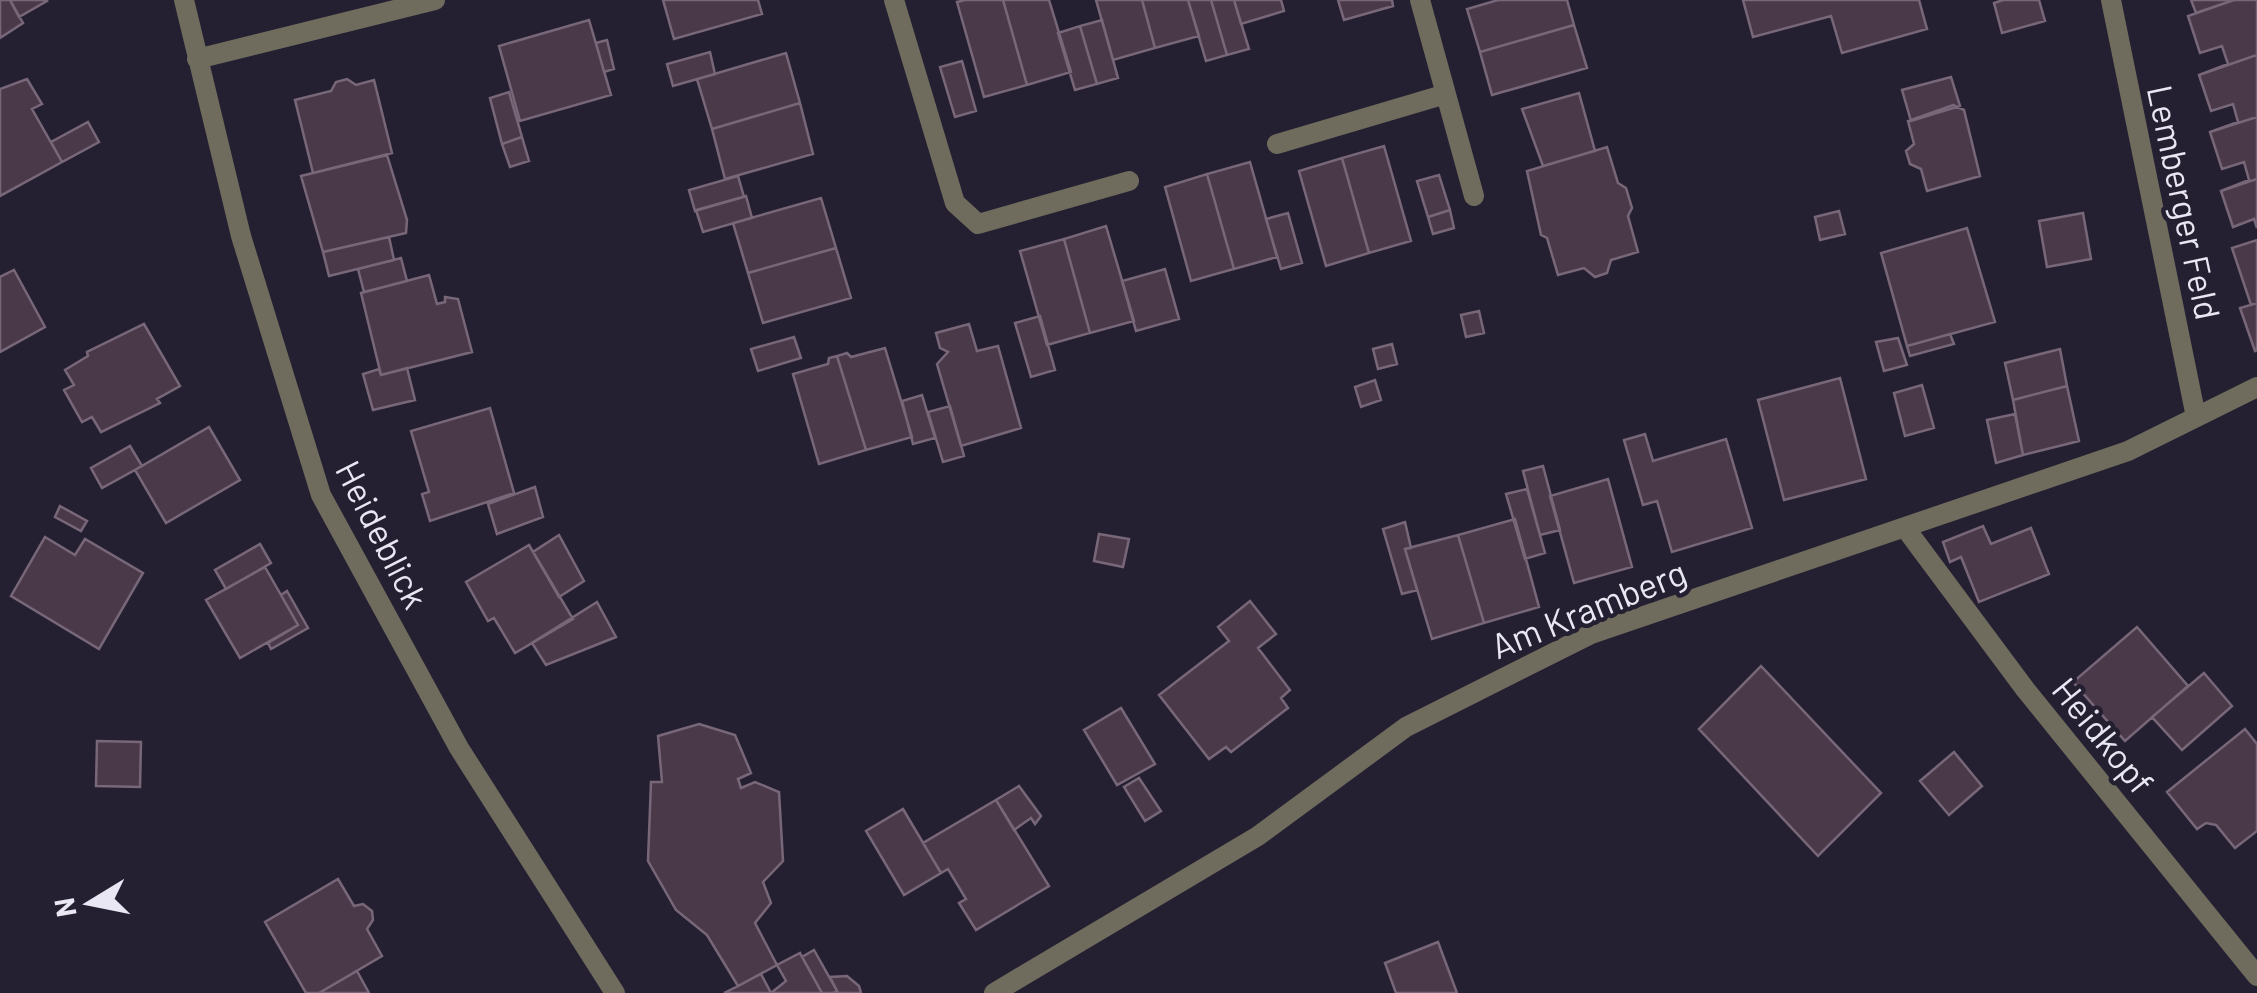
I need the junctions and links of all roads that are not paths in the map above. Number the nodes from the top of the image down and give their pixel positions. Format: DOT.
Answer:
graph roads {
  1 [pos="184,0"];
  2 [pos="435,0"];
  3 [pos="894,0"];
  4 [pos="1420,0"];
  5 [pos="2111,0"];
  6 [pos="196,58"];
  7 [pos="1446,94"];
  8 [pos="1276,144"];
  9 [pos="1129,181"];
  10 [pos="1474,196"];
  11 [pos="2257,387"];
  12 [pos="2196,417"];
  13 [pos="1906,530"];
  14 [pos="2257,976"];
  15 [pos="615,993"];
  16 [pos="994,993"];
  1 -- 6 [label="street, Heideblick"];
  2 -- 6 [label="street"];
  3 -- 9 [label="street"];
  4 -- 7 [label="street"];
  5 -- 12 [label="street, Lemberger Feld"];
  6 -- 15 [label="street, Heideblick"];
  7 -- 8 [label="street"];
  7 -- 10 [label="street"];
  11 -- 12 [label="street, Am Kramberg"];
  12 -- 13 [label="street, Am Kramberg"];
  13 -- 14 [label="street, Heidkopf"];
  13 -- 16 [label="street, Am Kramberg"];
}
